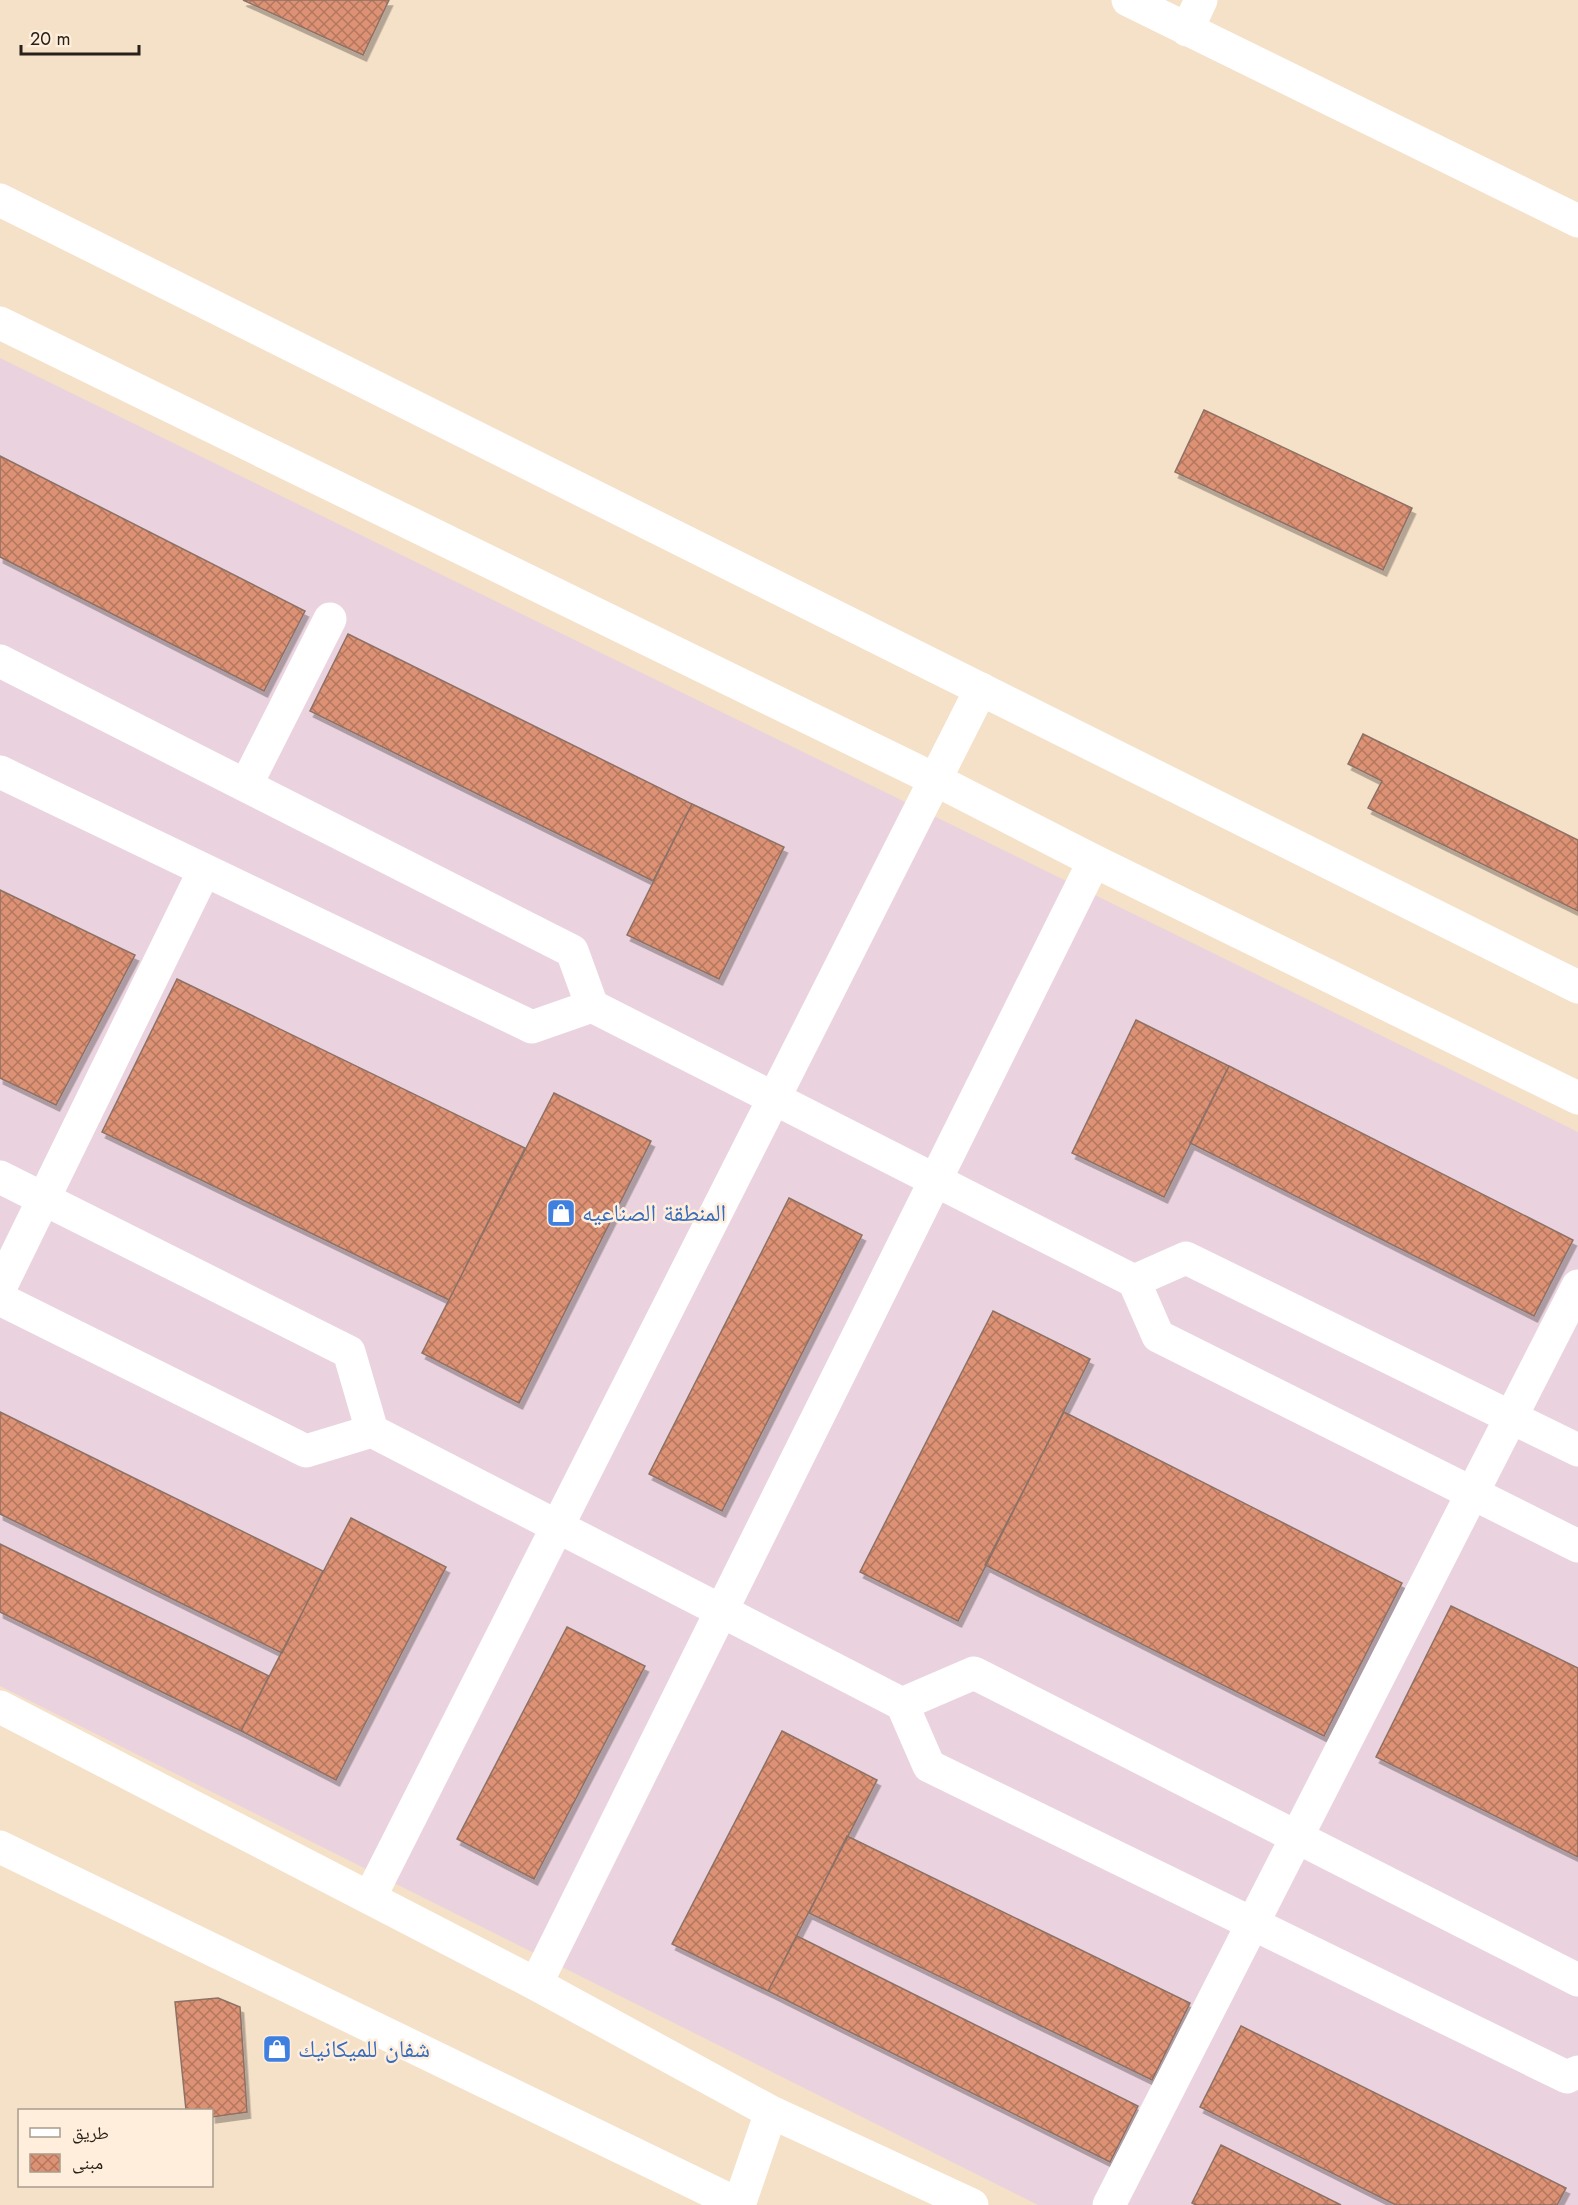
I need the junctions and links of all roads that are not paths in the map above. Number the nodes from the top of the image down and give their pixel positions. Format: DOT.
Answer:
graph roads {
  1 [pos="1128,0"];
  2 [pos="1201,0"];
  3 [pos="1187,30"];
  4 [pos="0,200"];
  5 [pos="1578,221"];
  6 [pos="0,323"];
  7 [pos="330,619"];
  8 [pos="0,661"];
  9 [pos="981,689"];
  10 [pos="0,772"];
  11 [pos="936,780"];
  12 [pos="246,785"];
  13 [pos="1094,861"];
  14 [pos="204,871"];
  15 [pos="1578,987"];
  16 [pos="592,1006"];
  17 [pos="774,1098"];
  18 [pos="1578,1098"];
  19 [pos="0,1176"];
  20 [pos="935,1180"];
  21 [pos="44,1198"];
  22 [pos="1134,1281"];
  23 [pos="1578,1286"];
  24 [pos="0,1288"];
  25 [pos="0,1299"];
  26 [pos="1512,1417"];
  27 [pos="372,1431"];
  28 [pos="1578,1450"];
  29 [pos="1473,1494"];
  30 [pos="558,1527"];
  31 [pos="1578,1546"];
  32 [pos="721,1611"];
  33 [pos="902,1704"];
  34 [pos="0,1707"];
  35 [pos="1298,1838"];
  36 [pos="0,1847"];
  37 [pos="370,1897"];
  38 [pos="1253,1924"];
  39 [pos="1578,1980"];
  40 [pos="536,1984"];
  41 [pos="1578,2072"];
  42 [pos="771,2112"];
  43 [pos="739,2205"];
  44 [pos="972,2205"];
  45 [pos="1109,2205"];
  1 -- 3 [label="street"];
  2 -- 3 [label="street"];
  3 -- 5 [label="street"];
  4 -- 9 [label="street"];
  6 -- 11 [label="street"];
  7 -- 12 [label="street"];
  8 -- 12 [label="street"];
  9 -- 11 [label="street"];
  9 -- 15 [label="street"];
  10 -- 14 [label="street"];
  11 -- 13 [label="street"];
  11 -- 17 [label="street"];
  12 -- 16 [label="street"];
  13 -- 18 [label="street"];
  13 -- 20 [label="street"];
  14 -- 16 [label="street"];
  14 -- 21 [label="street"];
  16 -- 17 [label="street"];
  17 -- 20 [label="street"];
  17 -- 30 [label="street"];
  19 -- 21 [label="street"];
  20 -- 22 [label="street"];
  20 -- 32 [label="street"];
  21 -- 24 [label="street"];
  21 -- 27 [label="street"];
  22 -- 26 [label="street"];
  22 -- 29 [label="street"];
  23 -- 26 [label="street"];
  25 -- 27 [label="street"];
  26 -- 28 [label="street"];
  26 -- 29 [label="street"];
  27 -- 30 [label="street"];
  29 -- 31 [label="street"];
  29 -- 35 [label="street"];
  30 -- 32 [label="street"];
  30 -- 37 [label="street"];
  32 -- 33 [label="street"];
  32 -- 40 [label="street"];
  33 -- 35 [label="street"];
  33 -- 38 [label="street"];
  34 -- 37 [label="street"];
  35 -- 38 [label="street"];
  35 -- 39 [label="street"];
  36 -- 43 [label="street"];
  37 -- 40 [label="street"];
  38 -- 41 [label="street"];
  38 -- 45 [label="street"];
  40 -- 42 [label="street"];
  42 -- 43 [label="street"];
  42 -- 44 [label="street"];
}
